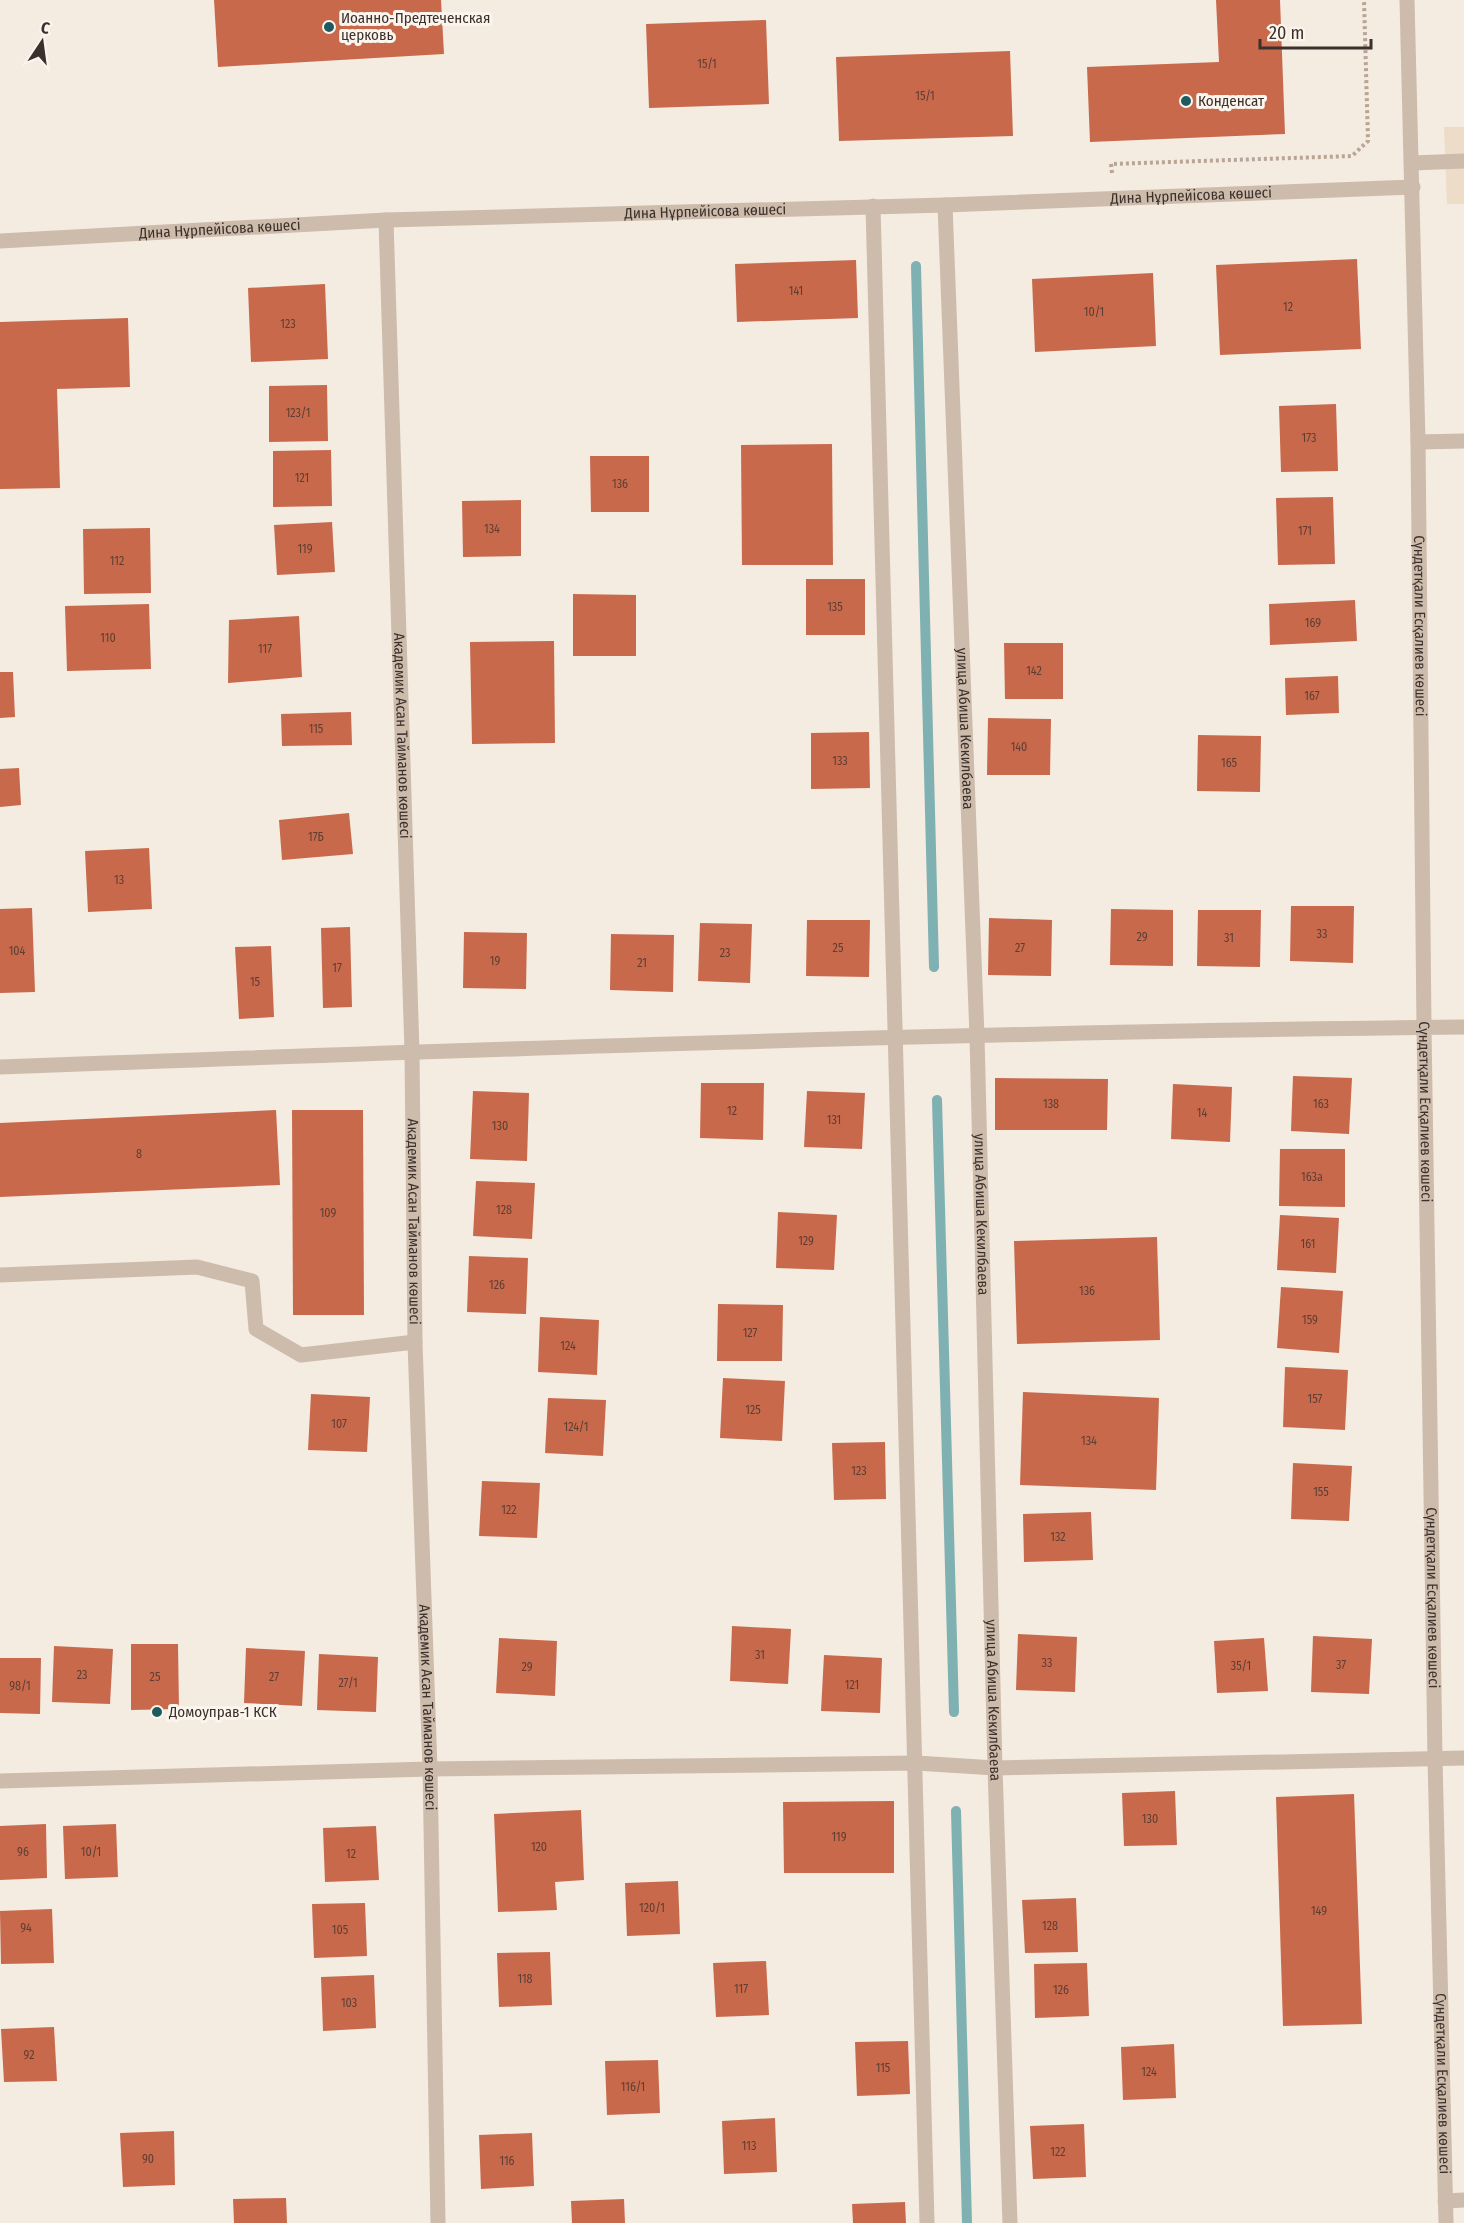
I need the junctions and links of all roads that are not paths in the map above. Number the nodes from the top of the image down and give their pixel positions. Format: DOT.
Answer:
graph roads {
  1 [pos="1407,0"];
  2 [pos="1464,161"];
  3 [pos="1412,163"];
  4 [pos="1413,187"];
  5 [pos="945,205"];
  6 [pos="873,206"];
  7 [pos="386,220"];
  8 [pos="0,241"];
  9 [pos="1464,441"];
  10 [pos="1418,442"];
  11 [pos="1424,1027"];
  12 [pos="1464,1027"];
  13 [pos="977,1036"];
  14 [pos="894,1037"];
  15 [pos="412,1052"];
  16 [pos="0,1067"];
  17 [pos="0,1275"];
  18 [pos="415,1342"];
  19 [pos="1435,1758"];
  20 [pos="1464,1758"];
  21 [pos="916,1763"];
  22 [pos="995,1768"];
  23 [pos="430,1769"];
  24 [pos="0,1781"];
  25 [pos="1464,2200"];
  26 [pos="1445,2201"];
  27 [pos="438,2223"];
  28 [pos="927,2223"];
  29 [pos="1010,2223"];
  30 [pos="1446,2223"];
  1 -- 3 [label="street, Сүндетқали Есқалиев көшесі"];
  2 -- 3 [label="street"];
  3 -- 4 [label="street, Сүндетқали Есқалиев көшесі"];
  4 -- 5 [label="street, Дина Нұрпейісова көшесі"];
  4 -- 10 [label="street, Сүндетқали Есқалиев көшесі"];
  5 -- 6 [label="street, Дина Нұрпейісова көшесі"];
  5 -- 13 [label="street, улица Абиша Кекилбаева"];
  6 -- 7 [label="street, Дина Нұрпейісова көшесі"];
  6 -- 14 [label="street"];
  7 -- 8 [label="street, Дина Нұрпейісова көшесі"];
  7 -- 15 [label="street, Академик Асан Тайманов көшесі"];
  9 -- 10 [label="street"];
  10 -- 11 [label="street, Сүндетқали Есқалиев көшесі"];
  11 -- 12 [label="street"];
  11 -- 13 [label="street"];
  11 -- 19 [label="street, Сүндетқали Есқалиев көшесі"];
  13 -- 14 [label="street"];
  13 -- 22 [label="street, улица Абиша Кекилбаева"];
  14 -- 15 [label="street"];
  14 -- 21 [label="street"];
  15 -- 16 [label="street"];
  15 -- 18 [label="street, Академик Асан Тайманов көшесі"];
  17 -- 18 [label="street"];
  18 -- 23 [label="street, Академик Асан Тайманов көшесі"];
  19 -- 20 [label="street"];
  19 -- 22 [label="street"];
  19 -- 26 [label="street, Сүндетқали Есқалиев көшесі"];
  21 -- 22 [label="street"];
  21 -- 23 [label="street"];
  21 -- 28 [label="street"];
  22 -- 29 [label="street, улица Абиша Кекилбаева"];
  23 -- 24 [label="street"];
  23 -- 27 [label="street, Академик Асан Тайманов көшесі"];
  25 -- 26 [label="street"];
  26 -- 30 [label="street, Сүндетқали Есқалиев көшесі"];
}
